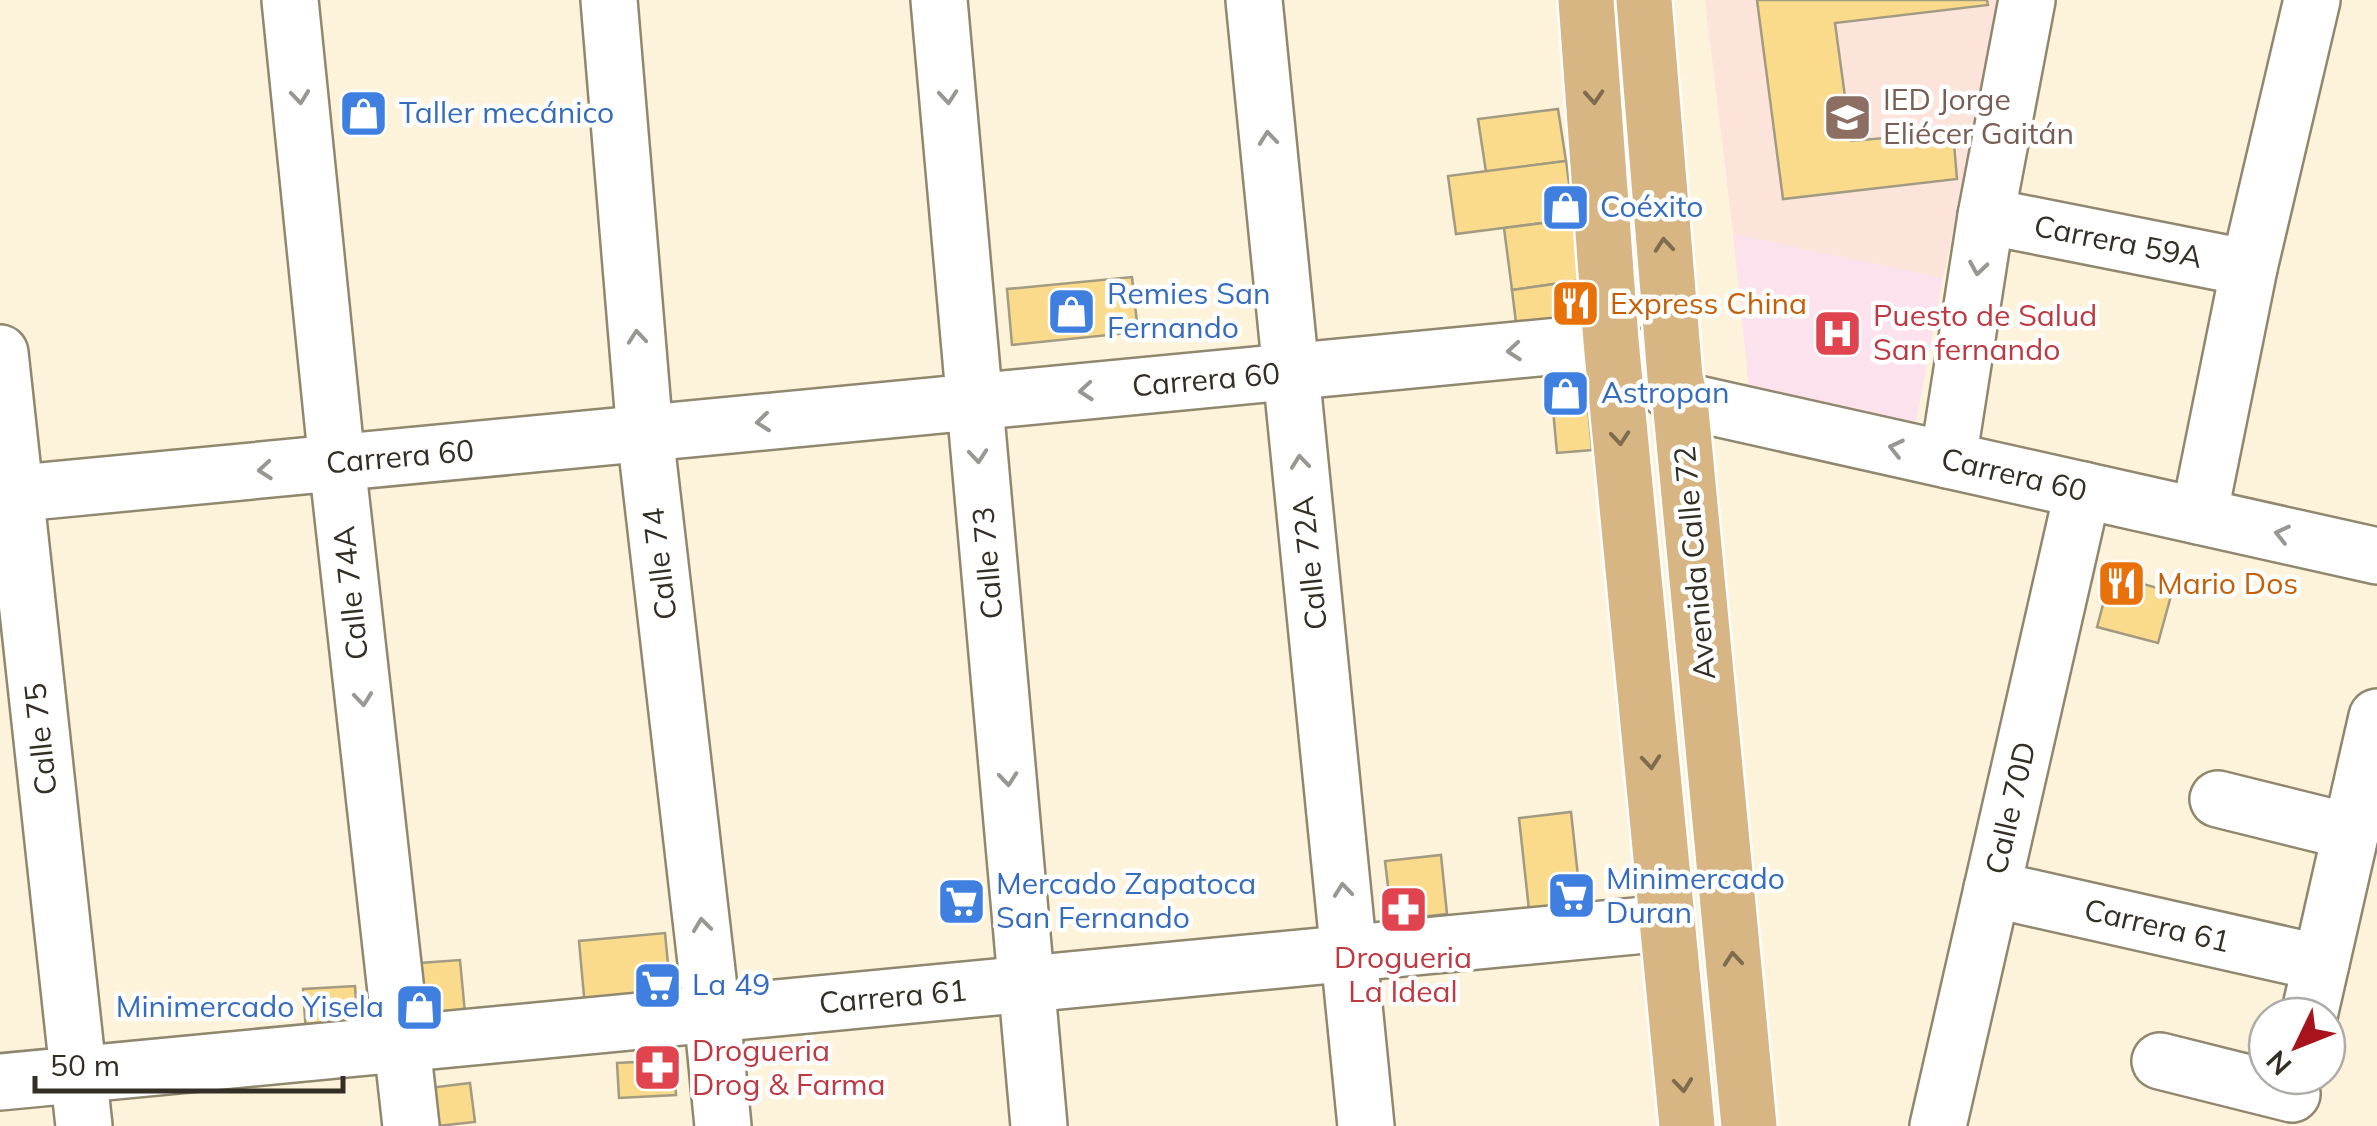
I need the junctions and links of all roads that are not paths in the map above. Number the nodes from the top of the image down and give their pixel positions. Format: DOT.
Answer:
graph roads {
  1 [pos="290,0"];
  2 [pos="609,0"];
  3 [pos="939,0"];
  4 [pos="1254,0"];
  5 [pos="1586,0"];
  6 [pos="1644,0"];
  7 [pos="2027,0"];
  8 [pos="2312,0"];
  9 [pos="1986,216"];
  10 [pos="2248,268"];
  11 [pos="1611,341"];
  12 [pos="0,352"];
  13 [pos="1291,372"];
  14 [pos="1680,400"];
  15 [pos="974,402"];
  16 [pos="645,434"];
  17 [pos="1948,460"];
  18 [pos="337,463"];
  19 [pos="2082,490"];
  20 [pos="7,494"];
  21 [pos="2200,516"];
  22 [pos="2377,556"];
  23 [pos="2377,717"];
  24 [pos="2218,800"];
  25 [pos="2352,832"];
  26 [pos="1992,889"];
  27 [pos="1666,923"];
  28 [pos="1349,953"];
  29 [pos="2321,963"];
  30 [pos="1027,984"];
  31 [pos="2314,996"];
  32 [pos="712,1014"];
  33 [pos="401,1044"];
  34 [pos="2160,1061"];
  35 [pos="0,1082"];
  36 [pos="2291,1099"];
  37 [pos="81,1100"];
  38 [pos="411,1126"];
  39 [pos="723,1126"];
  40 [pos="1039,1126"];
  41 [pos="1366,1126"];
  42 [pos="1687,1126"];
  43 [pos="1749,1126"];
  44 [pos="1938,1126"];
  1 -- 18 [label="street, Calle 74A, one-way"];
  16 -- 2 [label="street, Calle 74, one-way"];
  3 -- 15 [label="street, Calle 73, one-way"];
  13 -- 4 [label="street, Calle 72A, one-way"];
  5 -- 11 [label="main road, Avenida Calle 72, one-way"];
  14 -- 6 [label="main road, Avenida Calle 72, one-way"];
  7 -- 9 [label="street"];
  8 -- 10 [label="street"];
  9 -- 10 [label="street, Carrera 59A"];
  9 -- 17 [label="street, one-way"];
  10 -- 21 [label="street"];
  11 -- 13 [label="street, Carrera 60, one-way"];
  11 -- 14 [label="street, Carrera 60"];
  11 -- 27 [label="main road, Avenida Calle 72, one-way"];
  12 -- 20 [label="street, Calle 75"];
  13 -- 15 [label="street, Carrera 60, one-way"];
  28 -- 13 [label="street, Calle 72A, one-way"];
  17 -- 14 [label="street, Carrera 60, one-way"];
  43 -- 14 [label="main road, Avenida Calle 72, one-way"];
  15 -- 16 [label="street, Carrera 60, one-way"];
  15 -- 30 [label="street, Calle 73, one-way"];
  16 -- 18 [label="street, Carrera 60"];
  32 -- 16 [label="street, Calle 74, one-way"];
  17 -- 19 [label="street, Carrera 60"];
  18 -- 20 [label="street, Carrera 60, one-way"];
  18 -- 33 [label="street, Calle 74A, one-way"];
  19 -- 21 [label="street, Carrera 60"];
  19 -- 26 [label="street, Calle 70D"];
  20 -- 37 [label="street, Calle 75"];
  22 -- 21 [label="street, Carrera 60, one-way"];
  23 -- 25 [label="street"];
  24 -- 25 [label="street"];
  25 -- 29 [label="street"];
  26 -- 29 [label="street, Carrera 61"];
  26 -- 44 [label="street, Calle 70D"];
  27 -- 28 [label="street, Carrera 61"];
  27 -- 42 [label="main road, Avenida Calle 72, one-way"];
  28 -- 30 [label="street, Carrera 61"];
  28 -- 41 [label="street, Calle 72A"];
  29 -- 31 [label="street"];
  30 -- 32 [label="street, Carrera 61"];
  30 -- 40 [label="street, Calle 73"];
  32 -- 33 [label="street, Carrera 61"];
  32 -- 39 [label="street, Calle 74"];
  33 -- 37 [label="street, Carrera 61"];
  33 -- 38 [label="street, Calle 74A"];
  34 -- 36 [label="street"];
  35 -- 37 [label="street, Carrera 61"];
}
